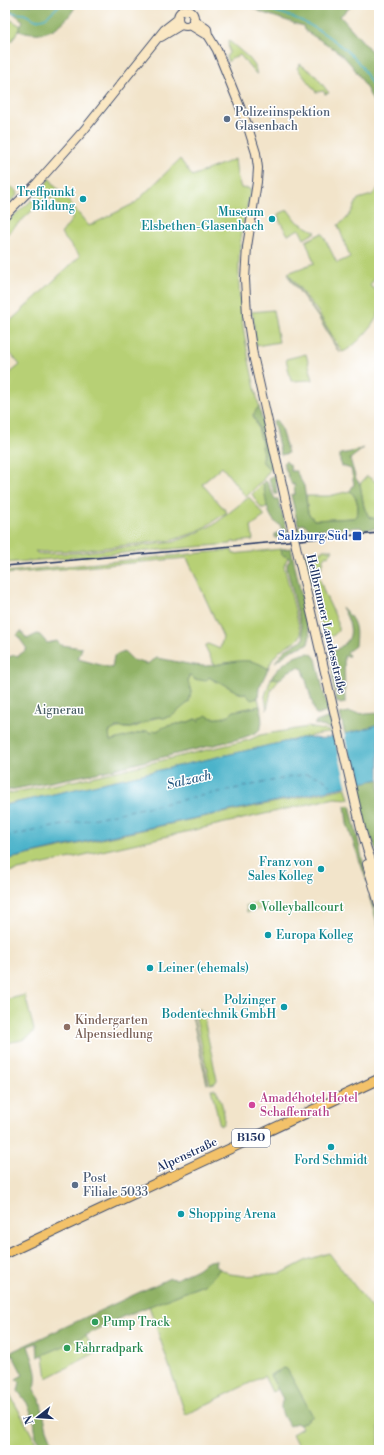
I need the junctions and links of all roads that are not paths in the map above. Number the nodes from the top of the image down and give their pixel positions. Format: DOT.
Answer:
graph roads {
  1 [pos="187,13"];
  2 [pos="179,22"];
  3 [pos="5,215"];
  4 [pos="367,849"];
  5 [pos="379,868"];
  6 [pos="379,882"];
  7 [pos="379,904"];
  8 [pos="379,1079"];
  9 [pos="5,1254"];
  1 -- 2 [label="main road"];
  1 -- 2 [label="main road"];
  1 -- 4 [label="main road, Hellbrunner Landesstraße, bridge"];
  2 -- 3 [label="main road"];
  4 -- 5 [label="main road, Hellbrunner Landesstraße"];
  4 -- 6 [label="main road, Hellbrunner Landesstraße"];
  4 -- 7 [label="main road, Hellbrunner Landesstraße"];
  8 -- 9 [label="main road, Alpenstraße / B150"];
}
